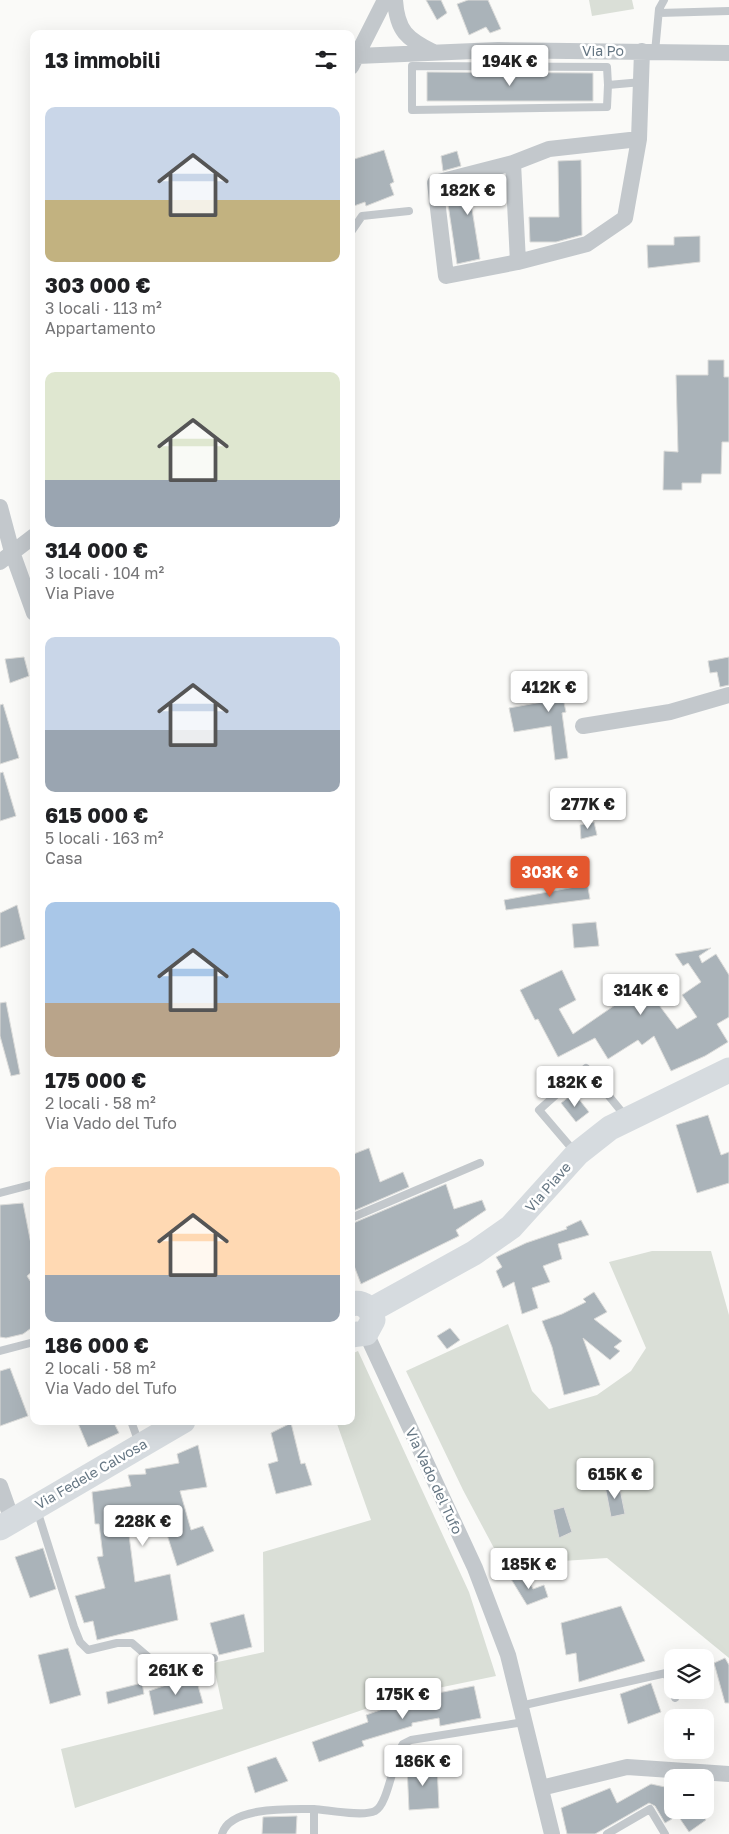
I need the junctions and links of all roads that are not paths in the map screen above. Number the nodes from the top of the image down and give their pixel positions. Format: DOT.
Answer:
graph roads {
  1 [pos="386,0"];
  2 [pos="395,0"];
  3 [pos="664,0"];
  4 [pos="729,11"];
  5 [pos="659,13"];
  6 [pos="649,52"];
  7 [pos="729,52"];
  8 [pos="435,53"];
  9 [pos="355,56"];
  10 [pos="355,60"];
  11 [pos="642,82"];
  12 [pos="608,84"];
  13 [pos="639,139"];
  14 [pos="513,163"];
  15 [pos="408,211"];
  16 [pos="355,226"];
  17 [pos="518,262"];
  18 [pos="0,507"];
  19 [pos="30,539"];
  20 [pos="6,557"];
  21 [pos="30,605"];
  22 [pos="729,695"];
  23 [pos="583,726"];
  24 [pos="729,1070"];
  25 [pos="627,1119"];
  26 [pos="577,1154"];
  27 [pos="480,1162"];
  28 [pos="30,1185"];
  29 [pos="0,1193"];
  30 [pos="355,1216"];
  31 [pos="360,1321"];
  32 [pos="30,1343"];
  33 [pos="0,1351"];
  34 [pos="132,1425"];
  35 [pos="176,1425"];
  36 [pos="140,1446"];
  37 [pos="0,1486"];
  38 [pos="36,1506"];
  39 [pos="6,1524"];
  40 [pos="214,1658"];
  41 [pos="664,1674"];
  42 [pos="522,1714"];
  43 [pos="729,1774"];
  44 [pos="541,1788"];
  45 [pos="314,1809"];
  46 [pos="222,1834"];
  47 [pos="314,1834"];
  48 [pos="552,1834"];
  49 [pos="607,1834"];
  50 [pos="665,1834"];
  1 -- 9 [label="street"];
  2 -- 8 [label="street"];
  3 -- 5 [label="lane"];
  4 -- 5 [label="lane"];
  5 -- 6 [label="lane"];
  6 -- 7 [label="street, Via Po"];
  6 -- 8 [label="street, Via Po"];
  6 -- 11 [label="street"];
  8 -- 10 [label="street, Via Po"];
  11 -- 12 [label="lane"];
  11 -- 13 [label="street"];
  12 -- 12 [label="lane"];
  13 -- 14 [label="street"];
  13 -- 17 [label="street"];
  14 -- 17 [label="street"];
  14 -- 17 [label="street"];
  15 -- 16 [label="lane"];
  18 -- 20 [label="street"];
  19 -- 20 [label="street"];
  20 -- 21 [label="street"];
  22 -- 23 [label="street"];
  24 -- 25 [label="main road, Via Piave"];
  25 -- 26 [label="main road, Via Piave"];
  25 -- 26 [label="lane"];
  26 -- 31 [label="main road, Via Piave"];
  27 -- 30 [label="lane"];
  28 -- 29 [label="lane"];
  31 -- 42 [label="street, Via Vado del Tufo"];
  32 -- 33 [label="lane"];
  34 -- 36 [label="lane"];
  35 -- 36 [label="main road, Via Fedele Calvosa"];
  36 -- 38 [label="main road, Via Fedele Calvosa"];
  37 -- 39 [label="street"];
  38 -- 39 [label="main road, Via Fedele Calvosa"];
  38 -- 40 [label="lane"];
  41 -- 42 [label="lane"];
  42 -- 44 [label="street, Via Vado del Tufo"];
  42 -- 45 [label="lane"];
  43 -- 44 [label="street"];
  44 -- 48 [label="street, Via Vado del Tufo"];
  45 -- 46 [label="lane"];
  45 -- 47 [label="lane"];
  49 -- 50 [label="lane"];
}
